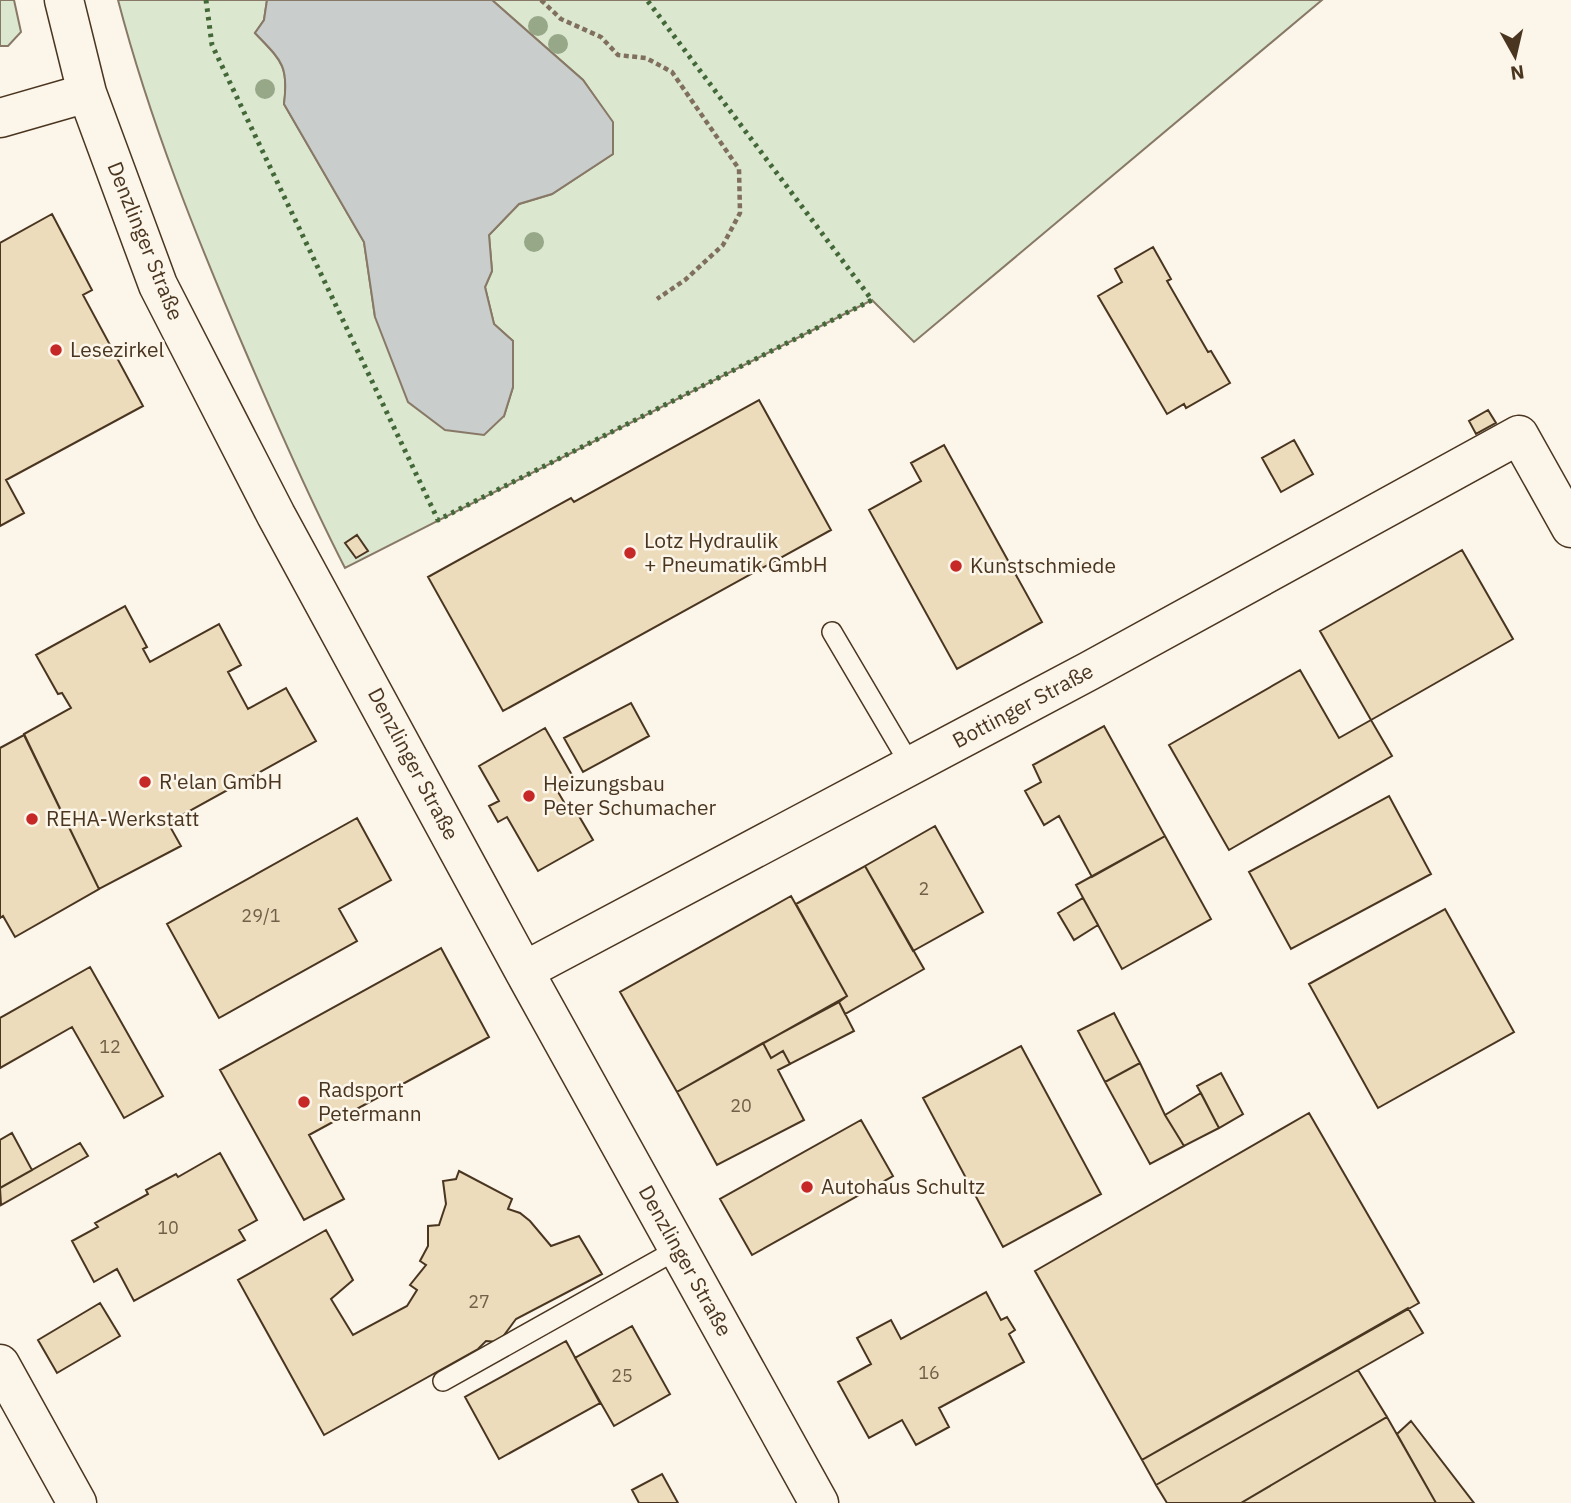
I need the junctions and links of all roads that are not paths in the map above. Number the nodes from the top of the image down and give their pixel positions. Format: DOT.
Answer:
graph roads {
  1 [pos="64,0"];
  2 [pos="87,93"];
  3 [pos="0,118"];
  4 [pos="1571,528"];
  5 [pos="832,632"];
  6 [pos="911,766"];
  7 [pos="524,971"];
  8 [pos="678,1249"];
  9 [pos="0,1364"];
  10 [pos="443,1381"];
  11 [pos="77,1503"];
  12 [pos="819,1503"];
  1 -- 2 [label="street, Denzlinger Straße"];
  2 -- 3 [label="street"];
  2 -- 7 [label="street, Denzlinger Straße"];
  4 -- 6 [label="street, Bottinger Straße"];
  5 -- 6 [label="lane"];
  6 -- 7 [label="street, Bottinger Straße"];
  7 -- 8 [label="street, Denzlinger Straße"];
  8 -- 10 [label="lane"];
  8 -- 12 [label="street, Denzlinger Straße"];
  9 -- 11 [label="street"];
}
